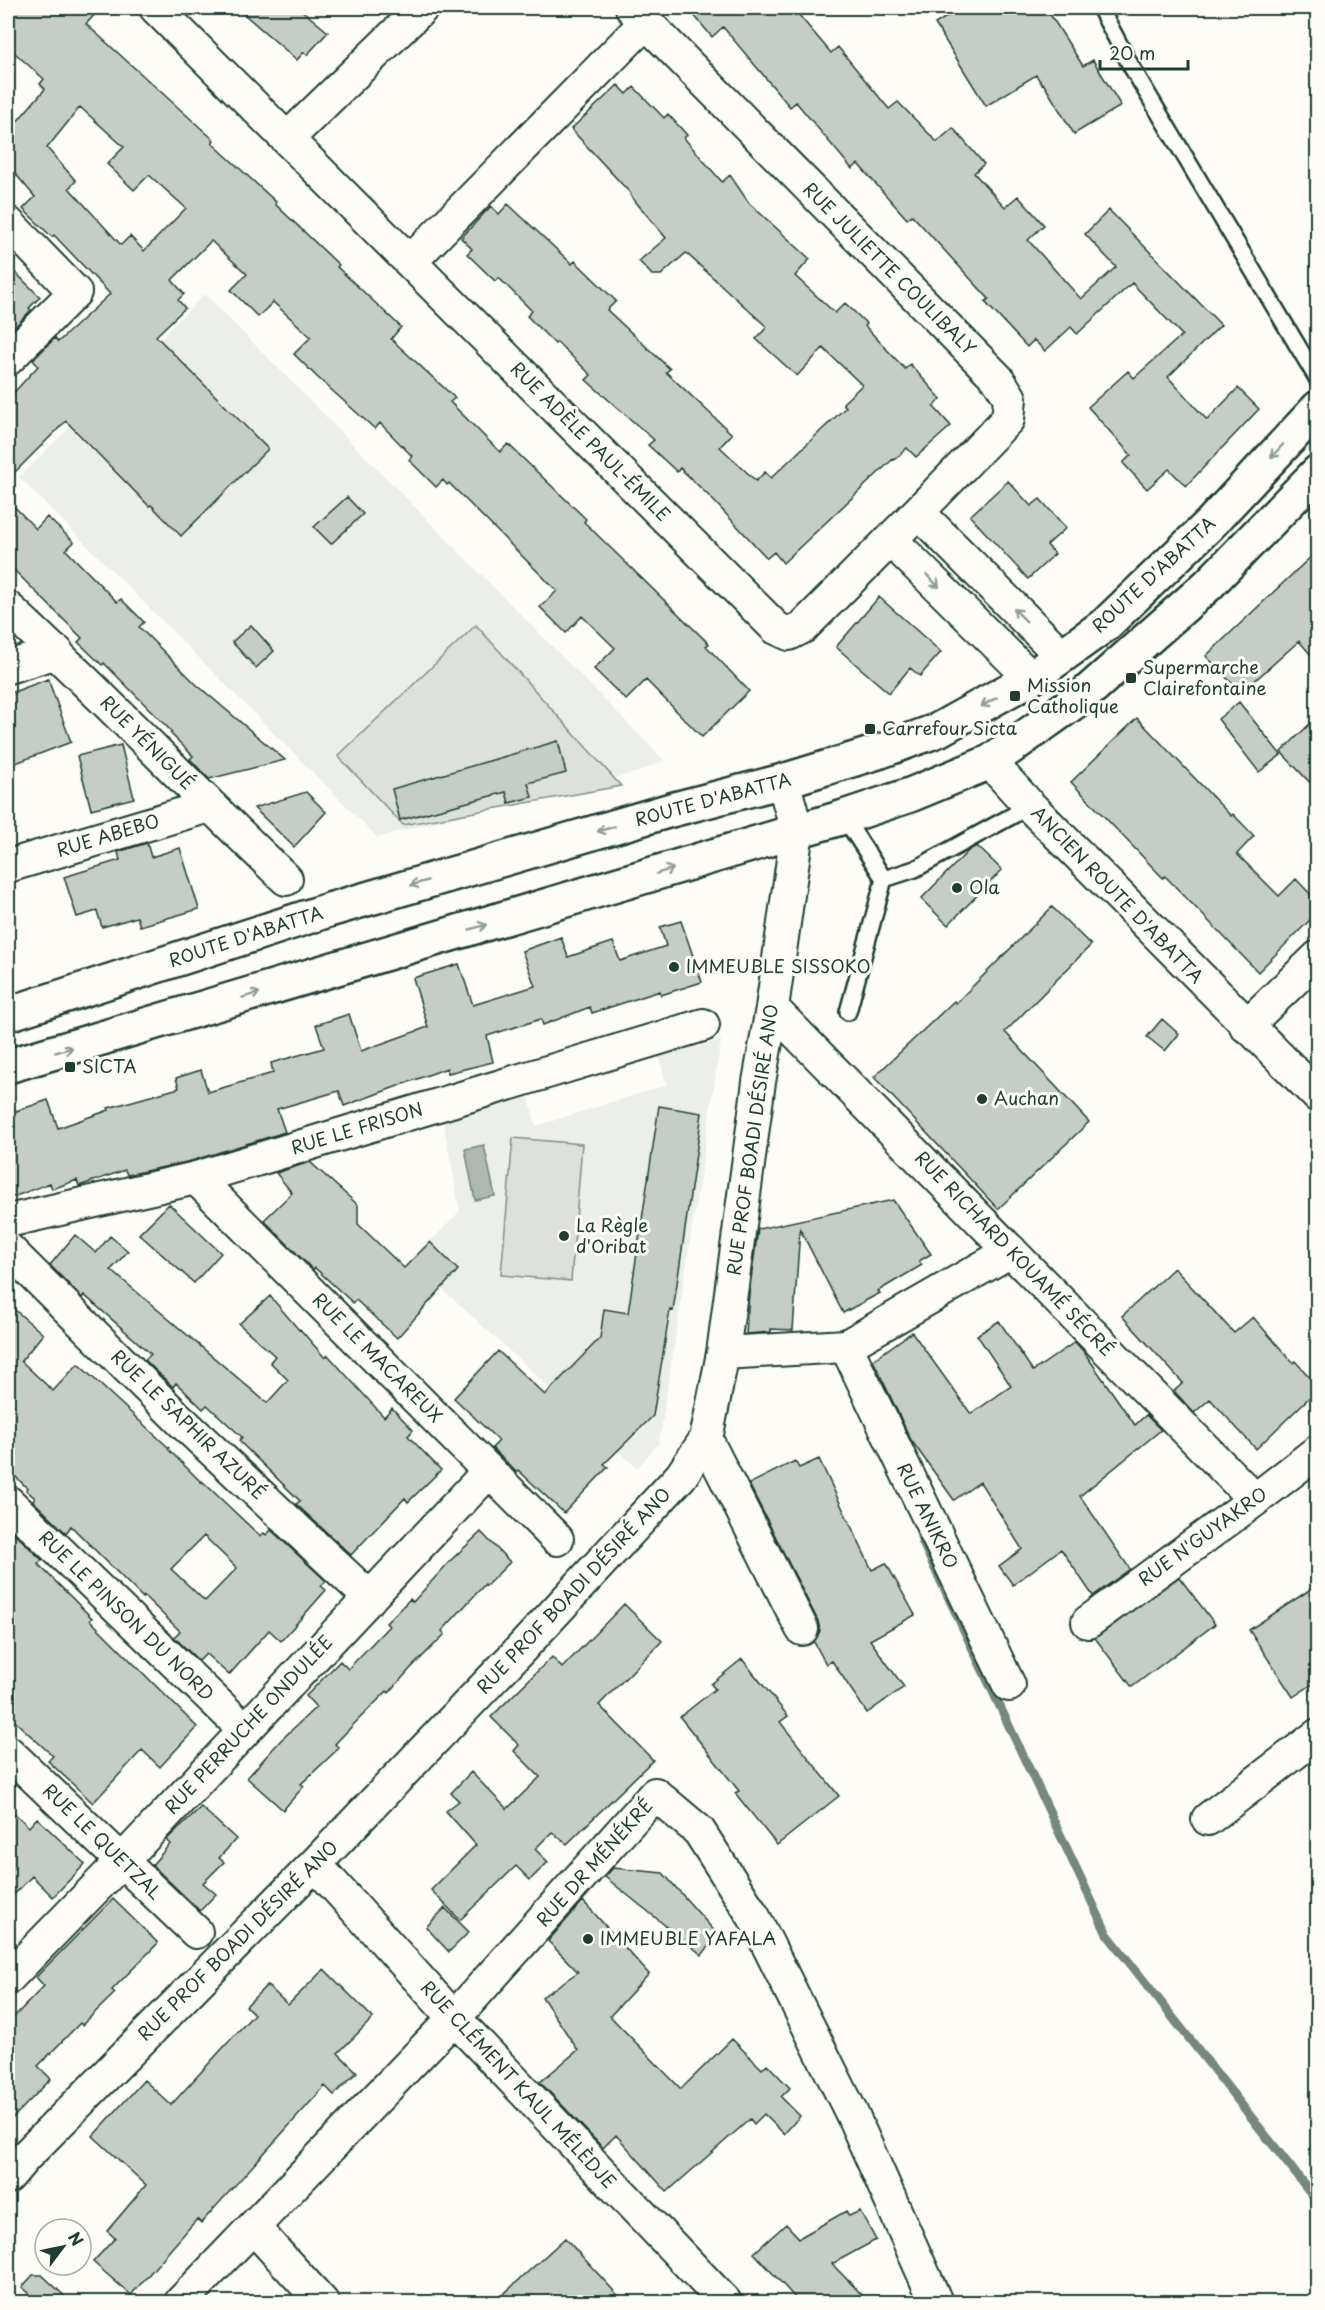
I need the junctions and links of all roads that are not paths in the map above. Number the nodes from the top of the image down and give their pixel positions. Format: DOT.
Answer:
graph roads {
  1 [pos="156,8"];
  2 [pos="422,8"];
  3 [pos="1100,8"];
  4 [pos="639,15"];
  5 [pos="287,139"];
  6 [pos="8,223"];
  7 [pos="410,262"];
  8 [pos="8,359"];
  9 [pos="1317,380"];
  10 [pos="1317,408"];
  11 [pos="1317,472"];
  12 [pos="918,512"];
  13 [pos="891,540"];
  14 [pos="8,608"];
  15 [pos="57,652"];
  16 [pos="1062,656"];
  17 [pos="8,667"];
  18 [pos="1032,678"];
  19 [pos="990,762"];
  20 [pos="783,781"];
  21 [pos="209,806"];
  22 [pos="1030,806"];
  23 [pos="844,817"];
  24 [pos="797,831"];
  25 [pos="8,866"];
  26 [pos="286,879"];
  27 [pos="884,879"];
  28 [pos="1317,957"];
  29 [pos="772,1008"];
  30 [pos="848,1012"];
  31 [pos="8,1014"];
  32 [pos="703,1025"];
  33 [pos="1246,1026"];
  34 [pos="8,1066"];
  35 [pos="1317,1096"];
  36 [pos="196,1178"];
  37 [pos="8,1221"];
  38 [pos="8,1249"];
  39 [pos="1011,1251"];
  40 [pos="846,1346"];
  41 [pos="723,1353"];
  42 [pos="706,1439"];
  43 [pos="1317,1451"];
  44 [pos="489,1471"];
  45 [pos="1255,1500"];
  46 [pos="8,1502"];
  47 [pos="557,1539"];
  48 [pos="370,1598"];
  49 [pos="1088,1622"];
  50 [pos="802,1629"];
  51 [pos="1009,1685"];
  52 [pos="244,1729"];
  53 [pos="1317,1735"];
  54 [pos="8,1752"];
  55 [pos="1208,1819"];
  56 [pos="122,1861"];
  57 [pos="315,1864"];
  58 [pos="196,1932"];
  59 [pos="8,1978"];
  60 [pos="454,2018"];
  61 [pos="8,2177"];
  62 [pos="253,2227"];
  63 [pos="181,2302"];
  64 [pos="322,2302"];
  65 [pos="724,2302"];
  66 [pos="936,2302"];
  1 -- 5 [label="street, RUE ADÈLE PAUL-ÉMILE"];
  2 -- 5 [label="street"];
  3 -- 9 [label="lane"];
  4 -- 7 [label="street"];
  4 -- 12 [label="street, RUE JULIETTE COULIBALY"];
  5 -- 7 [label="street, RUE ADÈLE PAUL-ÉMILE"];
  6 -- 8 [label="street"];
  7 -- 13 [label="street, RUE ADÈLE PAUL-ÉMILE"];
  10 -- 16 [label="street, ROUTE D'ABATTA, one-way"];
  11 -- 19 [label="street"];
  12 -- 13 [label="street, RUE JULIETTE COULIBALY"];
  16 -- 12 [label="street, one-way"];
  13 -- 18 [label="street, one-way"];
  14 -- 15 [label="street, RUE YÉNIGUÉ"];
  15 -- 17 [label="street"];
  15 -- 21 [label="street, RUE YÉNIGUÉ"];
  16 -- 18 [label="street, ROUTE D'ABATTA"];
  18 -- 20 [label="street, ROUTE D'ABATTA, one-way"];
  19 -- 22 [label="street, ANCIEN ROUTE D'ABATTA"];
  19 -- 23 [label="street"];
  20 -- 24 [label="street"];
  20 -- 31 [label="street, ROUTE D'ABATTA, one-way"];
  21 -- 25 [label="street, RUE ABEBO"];
  21 -- 26 [label="street, RUE YÉNIGUÉ"];
  22 -- 27 [label="lane"];
  22 -- 33 [label="street, ANCIEN ROUTE D'ABATTA"];
  23 -- 24 [label="street"];
  23 -- 27 [label="lane"];
  24 -- 29 [label="street, RUE PROF BOADI DÉSIRÉ ANO"];
  34 -- 24 [label="street, one-way"];
  27 -- 30 [label="lane"];
  28 -- 33 [label="street"];
  29 -- 39 [label="street, RUE RICHARD KOUAMÉ SÉCRÉ"];
  29 -- 41 [label="street, RUE PROF BOADI DÉSIRÉ ANO"];
  32 -- 36 [label="street, RUE LE FRISON"];
  33 -- 35 [label="street, ANCIEN ROUTE D'ABATTA"];
  36 -- 37 [label="street, RUE LE FRISON"];
  36 -- 44 [label="street, RUE LE MACAREUX"];
  38 -- 48 [label="street, RUE LE SAPHIR AZURÉ"];
  39 -- 40 [label="street"];
  39 -- 45 [label="street, RUE RICHARD KOUAMÉ SÉCRÉ"];
  40 -- 41 [label="street"];
  40 -- 51 [label="street, RUE ANIKRO"];
  41 -- 42 [label="street, RUE PROF BOADI DÉSIRÉ ANO"];
  42 -- 50 [label="street"];
  42 -- 57 [label="street, RUE PROF BOADI DÉSIRÉ ANO"];
  43 -- 45 [label="street, RUE N'GUYAKRO"];
  44 -- 47 [label="street, RUE LE MACAREUX"];
  44 -- 48 [label="street, RUE PERRUCHE ONDULÉE"];
  45 -- 49 [label="street, RUE N'GUYAKRO"];
  46 -- 52 [label="street, RUE LE PINSON DU NORD"];
  48 -- 52 [label="street, RUE PERRUCHE ONDULÉE"];
  52 -- 56 [label="street, RUE PERRUCHE ONDULÉE"];
  53 -- 55 [label="street"];
  54 -- 56 [label="street, RUE LE QUETZAL"];
  56 -- 58 [label="street, RUE LE QUETZAL"];
  56 -- 59 [label="street, RUE PERRUCHE ONDULÉE"];
  57 -- 60 [label="street, RUE CLÉMENT KAUL MÉLÈDJE"];
  57 -- 61 [label="street, RUE PROF BOADI DÉSIRÉ ANO"];
  60 -- 62 [label="street, RUE DR MÉNÉKRÉ"];
  60 -- 65 [label="street, RUE CLÉMENT KAUL MÉLÈDJE"];
  60 -- 66 [label="street, RUE DR MÉNÉKRÉ"];
  62 -- 63 [label="street, RUE DR MÉNÉKRÉ"];
  62 -- 64 [label="street"];
}
